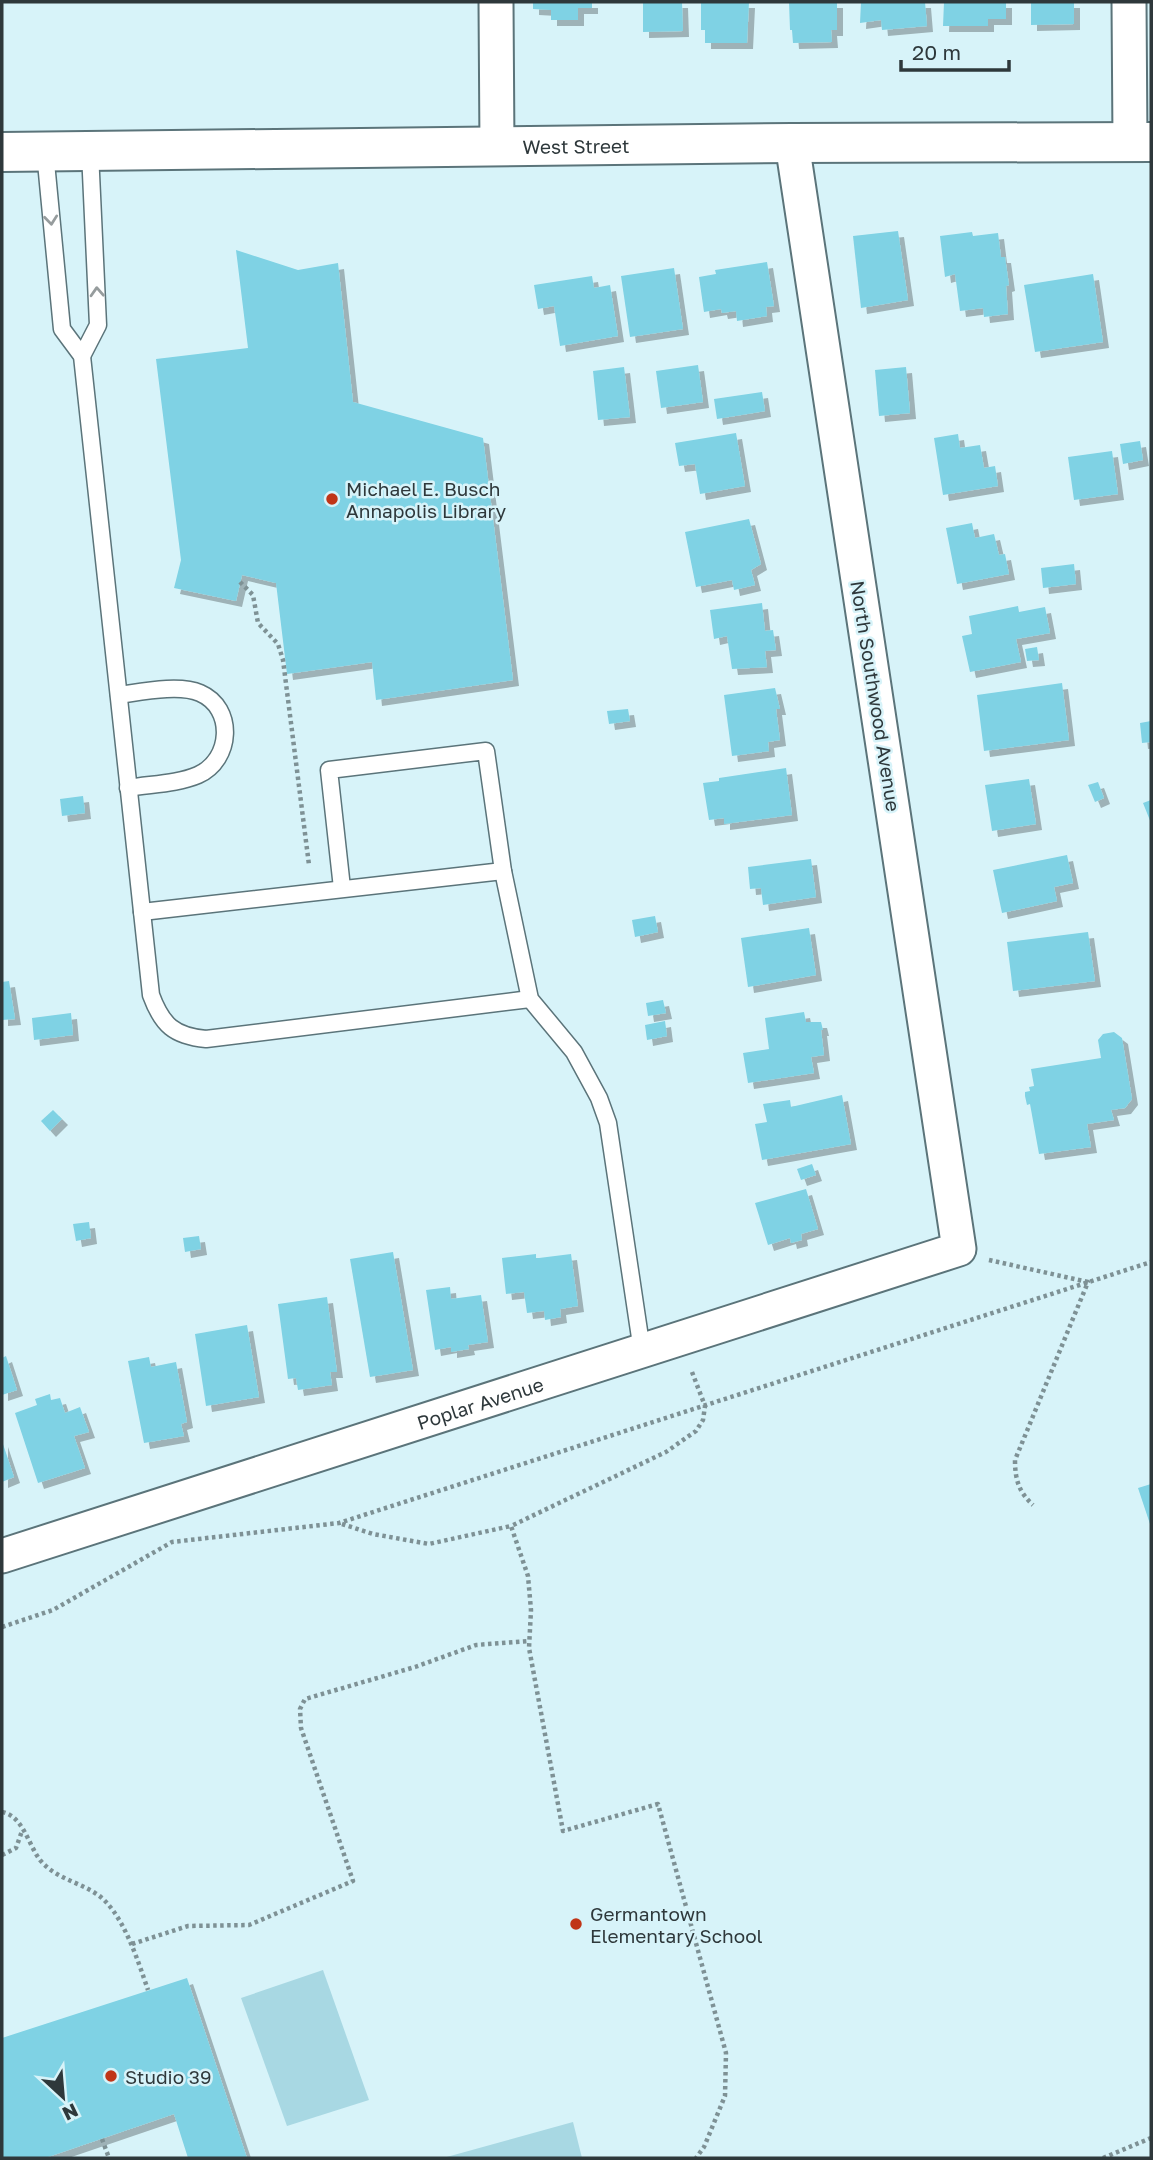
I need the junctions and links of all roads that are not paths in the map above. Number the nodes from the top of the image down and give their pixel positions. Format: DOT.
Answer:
graph roads {
  1 [pos="496,2"];
  2 [pos="1129,2"];
  3 [pos="1141,142"];
  4 [pos="792,143"];
  5 [pos="497,148"];
  6 [pos="2,152"];
  7 [pos="45,152"];
  8 [pos="90,152"];
  9 [pos="82,356"];
  10 [pos="118,695"];
  11 [pos="128,788"];
  12 [pos="503,871"];
  13 [pos="342,888"];
  14 [pos="142,912"];
  15 [pos="530,999"];
  16 [pos="959,1249"];
  17 [pos="642,1350"];
  18 [pos="2,1556"];
  1 -- 5 [label="street"];
  2 -- 3 [label="street"];
  3 -- 4 [label="main road, West Street"];
  4 -- 5 [label="main road, West Street"];
  4 -- 16 [label="street, North Southwood Avenue"];
  5 -- 8 [label="main road, West Street"];
  6 -- 7 [label="main road, West Street"];
  7 -- 8 [label="main road, West Street"];
  7 -- 9 [label="lane, one-way"];
  9 -- 8 [label="lane, one-way"];
  9 -- 10 [label="lane"];
  10 -- 11 [label="lane"];
  10 -- 11 [label="lane"];
  11 -- 14 [label="lane"];
  12 -- 13 [label="lane"];
  12 -- 13 [label="lane"];
  12 -- 15 [label="lane"];
  13 -- 14 [label="lane"];
  14 -- 15 [label="lane"];
  15 -- 17 [label="lane"];
  16 -- 17 [label="street, Poplar Avenue"];
  17 -- 18 [label="street, Poplar Avenue"];
}
